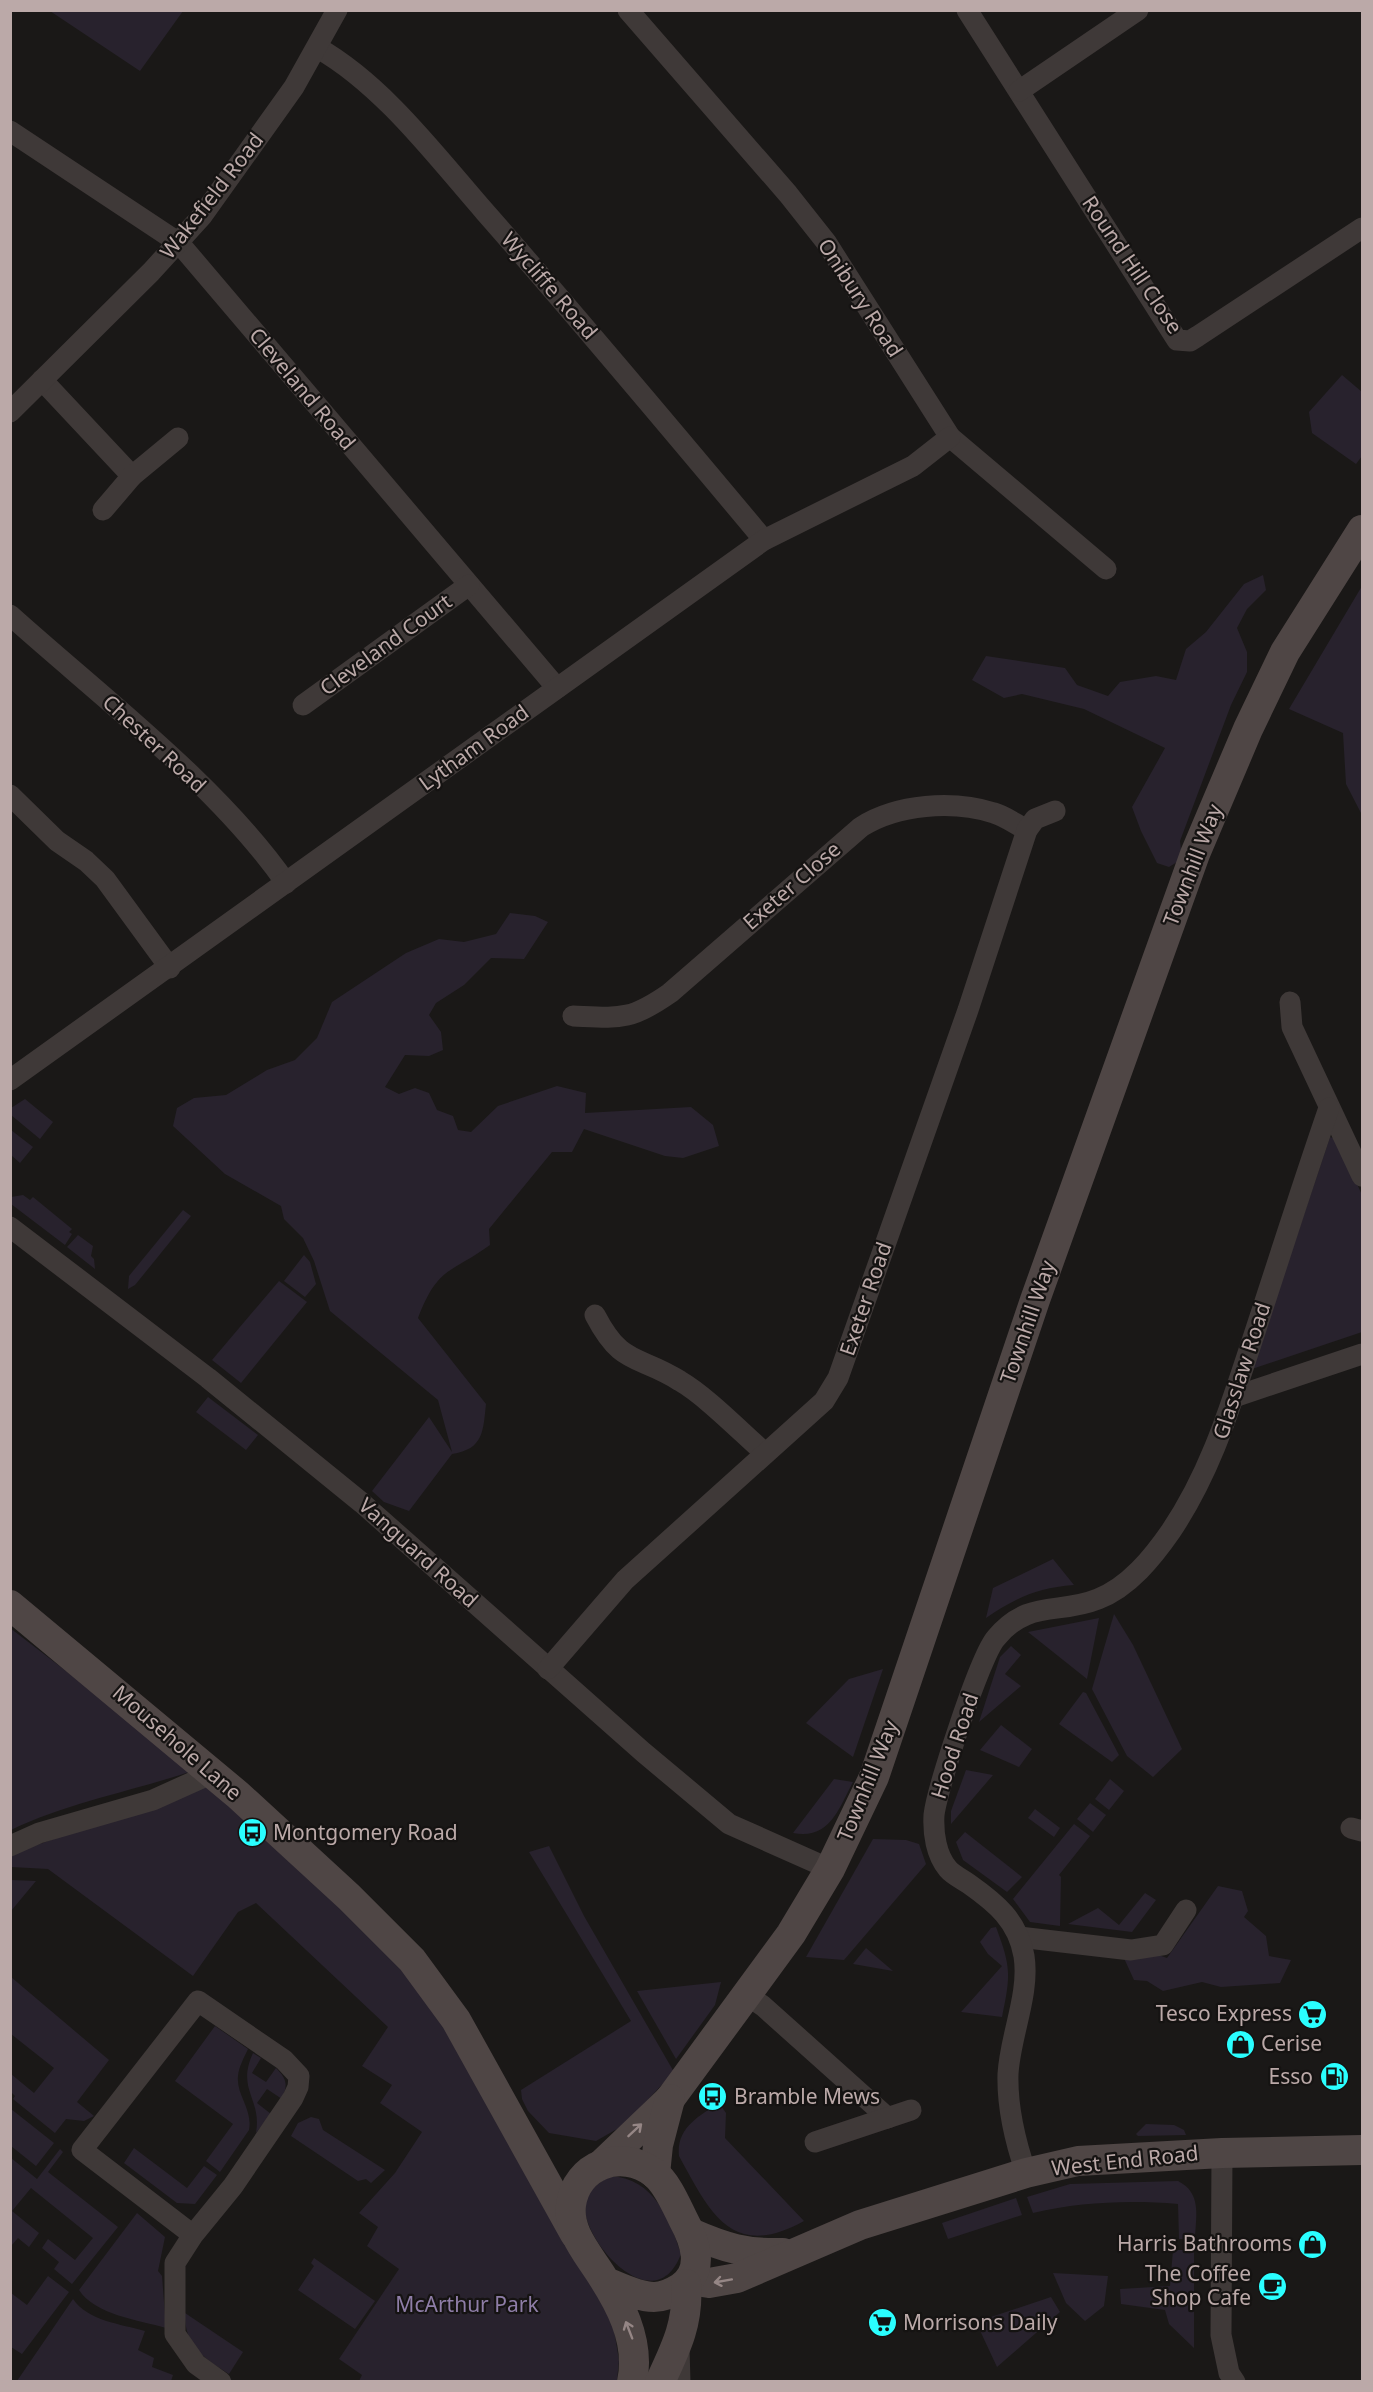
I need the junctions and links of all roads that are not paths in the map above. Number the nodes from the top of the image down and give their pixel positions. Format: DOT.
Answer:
graph roads {
  1 [pos="337,10"];
  2 [pos="628,10"];
  3 [pos="967,10"];
  4 [pos="1138,10"];
  5 [pos="318,48"];
  6 [pos="1020,91"];
  7 [pos="10,131"];
  8 [pos="1362,228"];
  9 [pos="179,243"];
  10 [pos="42,380"];
  11 [pos="10,412"];
  12 [pos="950,437"];
  13 [pos="178,438"];
  14 [pos="132,476"];
  15 [pos="104,510"];
  16 [pos="1362,530"];
  17 [pos="764,540"];
  18 [pos="1106,569"];
  19 [pos="469,585"];
  20 [pos="10,615"];
  21 [pos="557,688"];
  22 [pos="303,705"];
  23 [pos="10,795"];
  24 [pos="1055,811"];
  25 [pos="1027,830"];
  26 [pos="286,884"];
  27 [pos="170,968"];
  28 [pos="1290,1002"];
  29 [pos="573,1016"];
  30 [pos="10,1080"];
  31 [pos="1329,1108"];
  32 [pos="1362,1176"];
  33 [pos="10,1227"];
  34 [pos="596,1315"];
  35 [pos="1362,1354"];
  36 [pos="1234,1397"];
  37 [pos="765,1453"];
  38 [pos="1098,1599"];
  39 [pos="10,1605"];
  40 [pos="548,1669"];
  41 [pos="213,1773"];
  42 [pos="10,1846"];
  43 [pos="830,1869"];
  44 [pos="1185,1910"];
  45 [pos="1019,1937"];
  46 [pos="747,1995"];
  47 [pos="670,2099"];
  48 [pos="910,2110"];
  49 [pos="888,2118"];
  50 [pos="815,2142"];
  51 [pos="528,2147"];
  52 [pos="1362,2151"];
  53 [pos="1222,2153"];
  54 [pos="595,2167"];
  55 [pos="1026,2173"];
  56 [pos="655,2174"];
  57 [pos="691,2233"];
  58 [pos="575,2234"];
  59 [pos="193,2235"];
  60 [pos="792,2252"];
  61 [pos="606,2282"];
  62 [pos="688,2282"];
  63 [pos="679,2344"];
  64 [pos="193,2373"];
  65 [pos="1228,2379"];
  66 [pos="221,2382"];
  67 [pos="632,2382"];
  68 [pos="660,2382"];
  69 [pos="680,2382"];
  1 -- 5 [label="street, Wakefield Road"];
  2 -- 12 [label="street, Onibury Road"];
  3 -- 6 [label="street, Round Hill Close"];
  4 -- 6 [label="street"];
  5 -- 9 [label="street, Wakefield Road"];
  5 -- 17 [label="street, Wycliffe Road"];
  6 -- 8 [label="street, Round Hill Close"];
  7 -- 9 [label="street, Cleveland Road"];
  9 -- 10 [label="street, Wakefield Road"];
  9 -- 19 [label="street, Cleveland Road"];
  10 -- 11 [label="street, Wakefield Road"];
  10 -- 14 [label="street"];
  12 -- 17 [label="street, Lytham Road"];
  12 -- 18 [label="street, Onibury Road"];
  13 -- 14 [label="street"];
  14 -- 15 [label="street"];
  16 -- 43 [label="street, Townhill Way"];
  17 -- 21 [label="street, Lytham Road"];
  19 -- 21 [label="street, Cleveland Road"];
  19 -- 22 [label="street, Cleveland Court"];
  20 -- 26 [label="street, Chester Road"];
  21 -- 26 [label="street, Lytham Road"];
  23 -- 27 [label="street"];
  24 -- 25 [label="street"];
  25 -- 29 [label="street, Exeter Close"];
  25 -- 37 [label="street, Exeter Road"];
  26 -- 27 [label="street, Lytham Road"];
  27 -- 30 [label="street, Lytham Road"];
  28 -- 31 [label="street"];
  31 -- 32 [label="street"];
  31 -- 36 [label="street, Glasslaw Road"];
  33 -- 40 [label="street, Vanguard Road"];
  34 -- 37 [label="street"];
  35 -- 36 [label="street"];
  36 -- 38 [label="street, Glasslaw Road"];
  37 -- 40 [label="street, Exeter Road"];
  38 -- 45 [label="street, Hood Road"];
  39 -- 41 [label="street, Mousehole Lane"];
  40 -- 43 [label="street, Vanguard Road"];
  41 -- 42 [label="street"];
  41 -- 51 [label="street, Mousehole Lane"];
  43 -- 46 [label="street, Townhill Way"];
  44 -- 45 [label="street"];
  45 -- 55 [label="street, Hood Road"];
  46 -- 47 [label="street, Townhill Way"];
  46 -- 49 [label="street"];
  54 -- 47 [label="street, Townhill Way, one-way"];
  47 -- 56 [label="street, Townhill Way"];
  48 -- 49 [label="street"];
  49 -- 50 [label="street"];
  51 -- 54 [label="street"];
  51 -- 58 [label="street, Mousehole Lane"];
  52 -- 53 [label="street, West End Road"];
  53 -- 55 [label="street, West End Road"];
  53 -- 65 [label="street"];
  54 -- 56 [label="street"];
  54 -- 58 [label="street"];
  55 -- 60 [label="street, West End Road"];
  56 -- 57 [label="street"];
  57 -- 60 [label="street, West End Road"];
  57 -- 62 [label="street"];
  58 -- 61 [label="street"];
  59 -- 59 [label="street"];
  59 -- 64 [label="street"];
  60 -- 62 [label="street, West End Road, one-way"];
  61 -- 62 [label="street"];
  67 -- 61 [label="street, one-way"];
  62 -- 63 [label="street"];
  63 -- 68 [label="street"];
  63 -- 69 [label="street"];
  64 -- 66 [label="street"];
}
